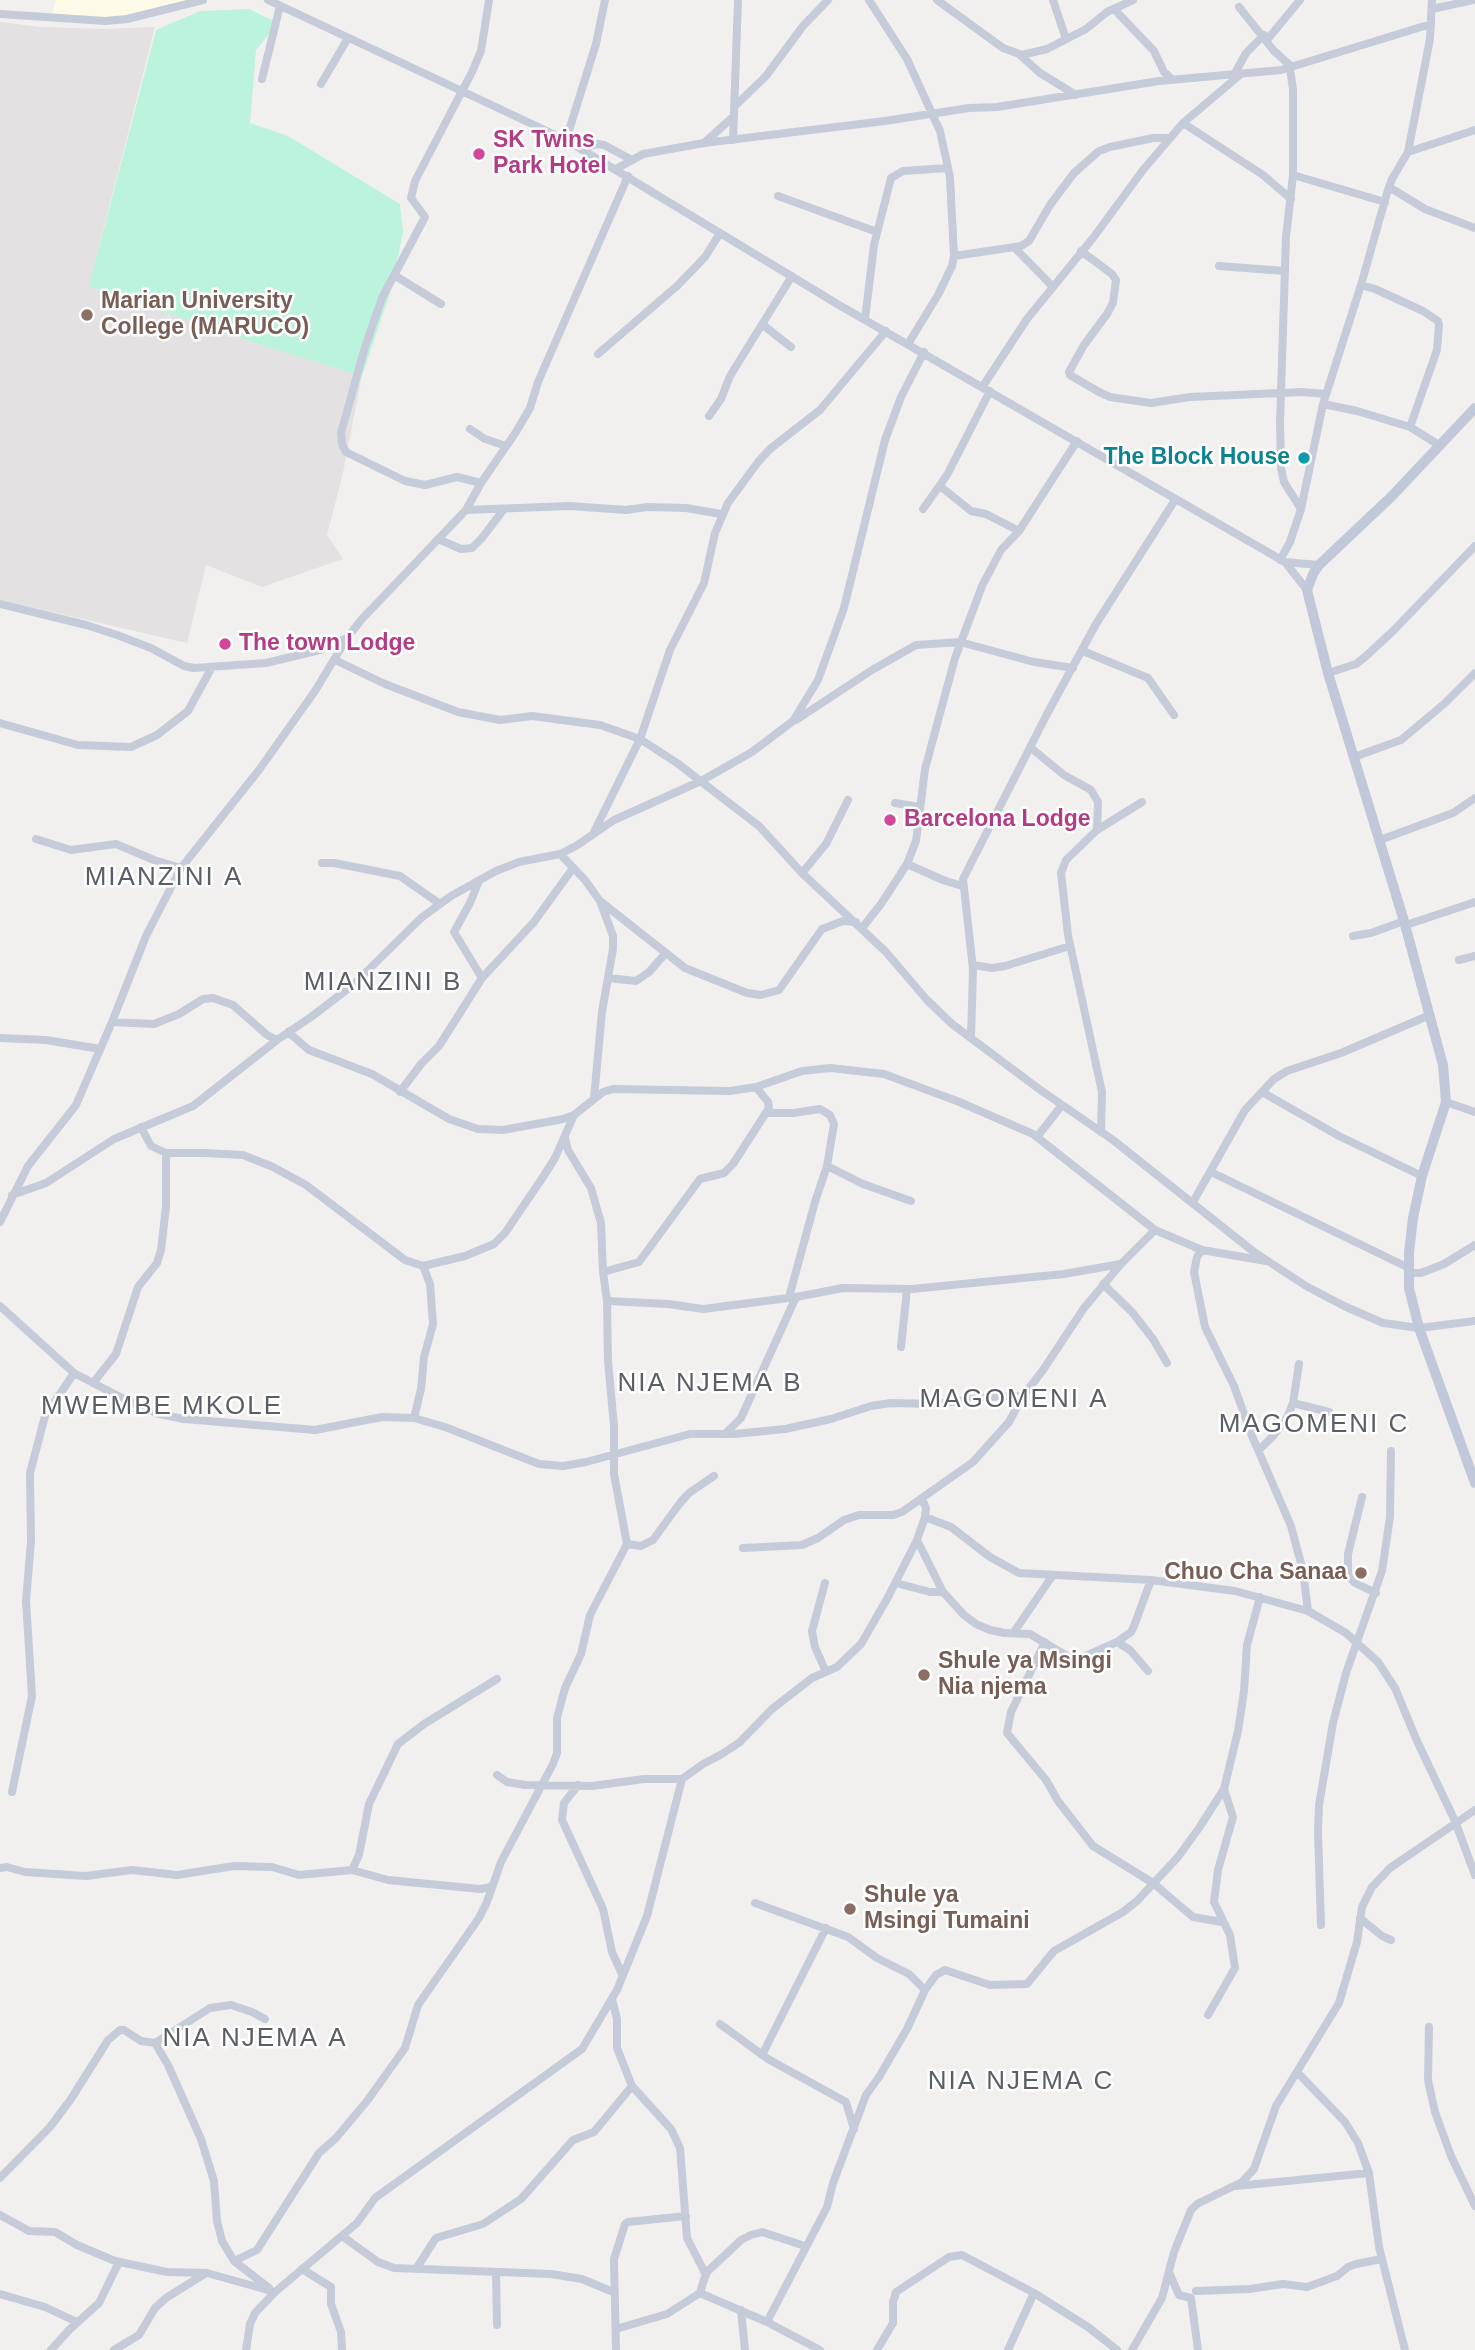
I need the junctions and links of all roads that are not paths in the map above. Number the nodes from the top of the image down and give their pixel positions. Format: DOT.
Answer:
graph roads {
  1 [pos="203,0"];
  2 [pos="268,0"];
  3 [pos="489,0"];
  4 [pos="605,0"];
  5 [pos="738,0"];
  6 [pos="828,0"];
  7 [pos="869,0"];
  8 [pos="937,0"];
  9 [pos="1053,0"];
  10 [pos="1133,0"];
  11 [pos="1300,0"];
  12 [pos="1473,0"];
  13 [pos="1432,4"];
  14 [pos="280,6"];
  15 [pos="1239,7"];
  16 [pos="1114,9"];
  17 [pos="0,14"];
  18 [pos="1431,24"];
  19 [pos="1265,37"];
  20 [pos="348,38"];
  21 [pos="1066,39"];
  22 [pos="1019,54"];
  23 [pos="1160,62"];
  24 [pos="1291,67"];
  25 [pos="1238,74"];
  26 [pos="262,79"];
  27 [pos="1173,80"];
  28 [pos="1155,82"];
  29 [pos="321,84"];
  30 [pos="462,90"];
  31 [pos="1076,95"];
  32 [pos="735,111"];
  33 [pos="931,114"];
  34 [pos="1183,123"];
  35 [pos="1475,130"];
  36 [pos="1170,138"];
  37 [pos="566,140"];
  38 [pos="733,140"];
  39 [pos="705,143"];
  40 [pos="580,148"];
  41 [pos="1408,152"];
  42 [pos="632,160"];
  43 [pos="948,167"];
  44 [pos="616,169"];
  45 [pos="1293,175"];
  46 [pos="628,176"];
  47 [pos="1389,187"];
  48 [pos="778,196"];
  49 [pos="1291,199"];
  50 [pos="1385,202"];
  51 [pos="1475,228"];
  52 [pos="877,232"];
  53 [pos="720,233"];
  54 [pos="1015,248"];
  55 [pos="1081,251"];
  56 [pos="954,256"];
  57 [pos="1219,266"];
  58 [pos="1285,271"];
  59 [pos="394,275"];
  60 [pos="792,276"];
  61 [pos="1361,285"];
  62 [pos="1053,287"];
  63 [pos="441,304"];
  64 [pos="865,319"];
  65 [pos="764,325"];
  66 [pos="886,331"];
  67 [pos="908,344"];
  68 [pos="791,347"];
  69 [pos="924,352"];
  70 [pos="598,354"];
  71 [pos="987,388"];
  72 [pos="1280,393"];
  73 [pos="1326,394"];
  74 [pos="1323,404"];
  75 [pos="1475,408"];
  76 [pos="709,416"];
  77 [pos="1410,427"];
  78 [pos="470,429"];
  79 [pos="1077,441"];
  80 [pos="1439,445"];
  81 [pos="506,446"];
  82 [pos="481,483"];
  83 [pos="940,486"];
  84 [pos="1175,500"];
  85 [pos="504,509"];
  86 [pos="923,509"];
  87 [pos="1301,509"];
  88 [pos="467,510"];
  89 [pos="721,514"];
  90 [pos="1019,531"];
  91 [pos="438,540"];
  92 [pos="1475,546"];
  93 [pos="1282,561"];
  94 [pos="1319,565"];
  95 [pos="1307,590"];
  96 [pos="0,604"];
  97 [pos="347,638"];
  98 [pos="960,642"];
  99 [pos="1083,651"];
  100 [pos="335,660"];
  101 [pos="212,667"];
  102 [pos="1073,668"];
  103 [pos="1328,673"];
  104 [pos="1475,673"];
  105 [pos="1174,715"];
  106 [pos="793,722"];
  107 [pos="0,723"];
  108 [pos="640,739"];
  109 [pos="1031,748"];
  110 [pos="1354,757"];
  111 [pos="701,781"];
  112 [pos="1475,798"];
  113 [pos="848,800"];
  114 [pos="1142,802"];
  115 [pos="895,803"];
  116 [pos="919,807"];
  117 [pos="1097,830"];
  118 [pos="593,833"];
  119 [pos="36,839"];
  120 [pos="1380,841"];
  121 [pos="560,853"];
  122 [pos="322,863"];
  123 [pos="907,864"];
  124 [pos="181,868"];
  125 [pos="573,868"];
  126 [pos="802,873"];
  127 [pos="479,881"];
  128 [pos="962,886"];
  129 [pos="600,901"];
  130 [pos="1475,902"];
  131 [pos="440,904"];
  132 [pos="1405,923"];
  133 [pos="859,925"];
  134 [pos="1353,936"];
  135 [pos="1070,946"];
  136 [pos="665,954"];
  137 [pos="1475,956"];
  138 [pos="1459,960"];
  139 [pos="973,965"];
  140 [pos="482,978"];
  141 [pos="609,978"];
  142 [pos="1430,1015"];
  143 [pos="113,1022"];
  144 [pos="288,1032"];
  145 [pos="0,1038"];
  146 [pos="971,1038"];
  147 [pos="277,1040"];
  148 [pos="100,1049"];
  149 [pos="756,1087"];
  150 [pos="400,1092"];
  151 [pos="1262,1092"];
  152 [pos="594,1097"];
  153 [pos="1446,1102"];
  154 [pos="1062,1105"];
  155 [pos="1475,1111"];
  156 [pos="767,1113"];
  157 [pos="574,1115"];
  158 [pos="141,1127"];
  159 [pos="1101,1132"];
  160 [pos="1037,1137"];
  161 [pos="565,1138"];
  162 [pos="166,1153"];
  163 [pos="827,1166"];
  164 [pos="1211,1172"];
  165 [pos="1422,1176"];
  166 [pos="12,1195"];
  167 [pos="911,1201"];
  168 [pos="1193,1202"];
  169 [pos="0,1222"];
  170 [pos="1156,1230"];
  171 [pos="1475,1245"];
  172 [pos="1202,1250"];
  173 [pos="1269,1262"];
  174 [pos="1121,1264"];
  175 [pos="423,1266"];
  176 [pos="1409,1270"];
  177 [pos="603,1272"];
  178 [pos="1103,1284"];
  179 [pos="907,1289"];
  180 [pos="793,1297"];
  181 [pos="607,1301"];
  182 [pos="0,1306"];
  183 [pos="1475,1321"];
  184 [pos="1419,1328"];
  185 [pos="901,1347"];
  186 [pos="1167,1363"];
  187 [pos="1299,1364"];
  188 [pos="74,1373"];
  189 [pos="93,1383"];
  190 [pos="1023,1396"];
  191 [pos="1293,1403"];
  192 [pos="1329,1412"];
  193 [pos="414,1418"];
  194 [pos="724,1434"];
  195 [pos="1259,1450"];
  196 [pos="1391,1451"];
  197 [pos="614,1456"];
  198 [pos="714,1476"];
  199 [pos="1475,1483"];
  200 [pos="1362,1497"];
  201 [pos="922,1499"];
  202 [pos="925,1517"];
  203 [pos="917,1540"];
  204 [pos="627,1544"];
  205 [pos="743,1548"];
  206 [pos="1053,1575"];
  207 [pos="1151,1580"];
  208 [pos="825,1583"];
  209 [pos="896,1583"];
  210 [pos="943,1592"];
  211 [pos="1376,1593"];
  212 [pos="1260,1597"];
  213 [pos="1308,1611"];
  214 [pos="1014,1632"];
  215 [pos="1045,1642"];
  216 [pos="1116,1642"];
  217 [pos="1357,1642"];
  218 [pos="1148,1671"];
  219 [pos="825,1672"];
  220 [pos="497,1679"];
  221 [pos="497,1774"];
  222 [pos="682,1779"];
  223 [pos="543,1784"];
  224 [pos="578,1785"];
  225 [pos="1224,1789"];
  226 [pos="12,1792"];
  227 [pos="1475,1810"];
  228 [pos="1455,1821"];
  229 [pos="0,1868"];
  230 [pos="352,1870"];
  231 [pos="1475,1875"];
  232 [pos="1153,1883"];
  233 [pos="491,1887"];
  234 [pos="755,1903"];
  235 [pos="1360,1918"];
  236 [pos="1222,1922"];
  237 [pos="1321,1925"];
  238 [pos="826,1928"];
  239 [pos="1391,1940"];
  240 [pos="622,1974"];
  241 [pos="925,1990"];
  242 [pos="612,1999"];
  243 [pos="1208,2015"];
  244 [pos="265,2019"];
  245 [pos="720,2024"];
  246 [pos="1429,2027"];
  247 [pos="155,2043"];
  248 [pos="762,2055"];
  249 [pos="1297,2072"];
  250 [pos="632,2086"];
  251 [pos="866,2095"];
  252 [pos="846,2102"];
  253 [pos="854,2129"];
  254 [pos="1369,2174"];
  255 [pos="0,2178"];
  256 [pos="1234,2187"];
  257 [pos="1475,2206"];
  258 [pos="0,2215"];
  259 [pos="686,2216"];
  260 [pos="342,2236"];
  261 [pos="805,2246"];
  262 [pos="1382,2259"];
  263 [pos="119,2262"];
  264 [pos="234,2262"];
  265 [pos="302,2269"];
  266 [pos="416,2269"];
  267 [pos="1170,2272"];
  268 [pos="207,2273"];
  269 [pos="496,2273"];
  270 [pos="706,2275"];
  271 [pos="1196,2291"];
  272 [pos="275,2292"];
  273 [pos="613,2292"];
  274 [pos="700,2293"];
  275 [pos="1034,2293"];
  276 [pos="0,2294"];
  277 [pos="741,2310"];
  278 [pos="78,2322"];
  279 [pos="767,2322"];
  280 [pos="497,2325"];
  281 [pos="616,2329"];
  282 [pos="51,2350"];
  283 [pos="114,2350"];
  284 [pos="246,2350"];
  285 [pos="342,2350"];
  286 [pos="615,2350"];
  287 [pos="745,2350"];
  288 [pos="820,2350"];
  289 [pos="877,2350"];
  290 [pos="1008,2350"];
  291 [pos="1116,2350"];
  292 [pos="1132,2350"];
  293 [pos="1198,2350"];
  294 [pos="1405,2350"];
  1 -- 17 [label="street"];
  2 -- 14 [label="street"];
  3 -- 30 [label="street"];
  4 -- 37 [label="street"];
  5 -- 32 [label="street"];
  6 -- 32 [label="street"];
  7 -- 33 [label="street"];
  8 -- 22 [label="street"];
  9 -- 21 [label="street"];
  10 -- 16 [label="street"];
  11 -- 19 [label="street"];
  12 -- 13 [label="street"];
  13 -- 18 [label="street"];
  14 -- 20 [label="street"];
  14 -- 26 [label="street"];
  15 -- 19 [label="street"];
  16 -- 21 [label="street"];
  16 -- 23 [label="street"];
  18 -- 24 [label="street"];
  18 -- 41 [label="street"];
  19 -- 24 [label="street"];
  19 -- 25 [label="street"];
  20 -- 29 [label="street"];
  20 -- 30 [label="street"];
  21 -- 22 [label="street"];
  22 -- 31 [label="street"];
  23 -- 27 [label="street"];
  23 -- 28 [label="street"];
  24 -- 25 [label="street"];
  24 -- 45 [label="street"];
  25 -- 27 [label="street"];
  25 -- 34 [label="street"];
  27 -- 28 [label="street"];
  28 -- 31 [label="street"];
  30 -- 37 [label="street"];
  30 -- 59 [label="street"];
  31 -- 33 [label="street"];
  32 -- 38 [label="street"];
  32 -- 39 [label="street"];
  33 -- 38 [label="street"];
  33 -- 43 [label="street"];
  34 -- 36 [label="street"];
  34 -- 49 [label="street"];
  35 -- 41 [label="street"];
  36 -- 54 [label="street"];
  36 -- 55 [label="street"];
  37 -- 40 [label="street"];
  38 -- 39 [label="street"];
  39 -- 42 [label="street"];
  40 -- 42 [label="street"];
  40 -- 44 [label="street"];
  41 -- 47 [label="street"];
  42 -- 44 [label="street"];
  43 -- 52 [label="street"];
  43 -- 56 [label="street"];
  44 -- 46 [label="street"];
  45 -- 49 [label="street"];
  45 -- 50 [label="street"];
  46 -- 53 [label="street"];
  46 -- 81 [label="street"];
  47 -- 50 [label="street"];
  47 -- 51 [label="street"];
  48 -- 52 [label="street"];
  49 -- 58 [label="street"];
  50 -- 61 [label="street"];
  52 -- 64 [label="street"];
  53 -- 60 [label="street"];
  53 -- 70 [label="street"];
  54 -- 56 [label="street"];
  54 -- 62 [label="street"];
  55 -- 62 [label="street"];
  55 -- 72 [label="street"];
  56 -- 67 [label="street"];
  57 -- 58 [label="street"];
  58 -- 72 [label="street"];
  59 -- 63 [label="street"];
  59 -- 82 [label="street"];
  60 -- 64 [label="street"];
  60 -- 65 [label="street"];
  61 -- 73 [label="street"];
  61 -- 77 [label="street"];
  62 -- 71 [label="street"];
  64 -- 66 [label="street"];
  65 -- 68 [label="street"];
  65 -- 76 [label="street"];
  66 -- 67 [label="street"];
  66 -- 89 [label="street"];
  67 -- 69 [label="street"];
  69 -- 71 [label="street"];
  69 -- 106 [label="street"];
  71 -- 79 [label="street"];
  71 -- 83 [label="street"];
  72 -- 73 [label="street"];
  72 -- 87 [label="street"];
  73 -- 74 [label="street"];
  74 -- 77 [label="street"];
  74 -- 87 [label="street"];
  75 -- 80 [label="main road"];
  77 -- 80 [label="street"];
  78 -- 81 [label="street"];
  79 -- 84 [label="street"];
  79 -- 90 [label="street"];
  80 -- 94 [label="main road"];
  81 -- 82 [label="street"];
  82 -- 88 [label="street"];
  83 -- 86 [label="street"];
  83 -- 90 [label="street"];
  84 -- 93 [label="street"];
  84 -- 99 [label="street"];
  85 -- 88 [label="street"];
  85 -- 89 [label="street"];
  85 -- 91 [label="street"];
  87 -- 93 [label="street"];
  88 -- 91 [label="street"];
  89 -- 108 [label="street"];
  90 -- 98 [label="street"];
  91 -- 97 [label="street"];
  92 -- 103 [label="street"];
  93 -- 94 [label="street"];
  93 -- 95 [label="street"];
  94 -- 95 [label="main road"];
  95 -- 103 [label="main road"];
  96 -- 101 [label="street"];
  97 -- 100 [label="street"];
  97 -- 101 [label="street"];
  98 -- 102 [label="street"];
  98 -- 106 [label="street"];
  98 -- 116 [label="street"];
  99 -- 102 [label="street"];
  99 -- 105 [label="street"];
  100 -- 108 [label="street"];
  100 -- 124 [label="street"];
  101 -- 107 [label="street"];
  102 -- 109 [label="street"];
  103 -- 110 [label="main road"];
  104 -- 110 [label="street"];
  106 -- 111 [label="street"];
  108 -- 111 [label="street"];
  108 -- 118 [label="street"];
  109 -- 117 [label="street"];
  109 -- 128 [label="street"];
  110 -- 120 [label="main road"];
  111 -- 118 [label="street"];
  111 -- 126 [label="street"];
  112 -- 120 [label="street"];
  113 -- 126 [label="street"];
  114 -- 117 [label="street"];
  115 -- 116 [label="street"];
  116 -- 123 [label="street"];
  117 -- 135 [label="street"];
  118 -- 121 [label="street"];
  119 -- 124 [label="street"];
  120 -- 132 [label="main road"];
  121 -- 125 [label="street"];
  121 -- 127 [label="street"];
  122 -- 131 [label="street"];
  123 -- 128 [label="street"];
  123 -- 133 [label="street"];
  124 -- 143 [label="street"];
  125 -- 129 [label="street"];
  125 -- 140 [label="street"];
  126 -- 133 [label="street"];
  127 -- 131 [label="street"];
  127 -- 140 [label="street"];
  128 -- 139 [label="street"];
  129 -- 136 [label="street"];
  129 -- 141 [label="street"];
  130 -- 132 [label="street"];
  131 -- 144 [label="street"];
  132 -- 134 [label="street"];
  132 -- 142 [label="main road"];
  133 -- 136 [label="street"];
  133 -- 146 [label="street"];
  135 -- 139 [label="street"];
  135 -- 159 [label="street"];
  136 -- 141 [label="street"];
  137 -- 138 [label="street"];
  139 -- 146 [label="street"];
  140 -- 150 [label="street"];
  141 -- 152 [label="street"];
  142 -- 151 [label="street"];
  142 -- 153 [label="main road"];
  143 -- 147 [label="street"];
  143 -- 148 [label="street"];
  144 -- 147 [label="street"];
  144 -- 150 [label="street"];
  145 -- 148 [label="street"];
  146 -- 154 [label="street"];
  147 -- 158 [label="street"];
  148 -- 166 [label="street"];
  149 -- 152 [label="street"];
  149 -- 156 [label="street"];
  149 -- 160 [label="street"];
  150 -- 157 [label="street"];
  151 -- 164 [label="street"];
  151 -- 165 [label="street"];
  152 -- 157 [label="street"];
  153 -- 155 [label="street"];
  153 -- 165 [label="main road"];
  154 -- 159 [label="street"];
  154 -- 160 [label="street"];
  156 -- 163 [label="street"];
  156 -- 177 [label="street"];
  157 -- 161 [label="street"];
  158 -- 162 [label="street"];
  158 -- 166 [label="street"];
  159 -- 168 [label="street"];
  160 -- 170 [label="street"];
  161 -- 175 [label="street"];
  161 -- 177 [label="street"];
  162 -- 175 [label="street"];
  162 -- 189 [label="street"];
  163 -- 167 [label="street"];
  163 -- 180 [label="street"];
  164 -- 168 [label="street"];
  164 -- 176 [label="street"];
  165 -- 176 [label="main road"];
  166 -- 169 [label="street"];
  168 -- 173 [label="street"];
  170 -- 172 [label="street"];
  170 -- 174 [label="street"];
  171 -- 176 [label="street"];
  172 -- 173 [label="street"];
  172 -- 195 [label="street"];
  173 -- 184 [label="street"];
  174 -- 178 [label="street"];
  174 -- 179 [label="street"];
  175 -- 193 [label="street"];
  176 -- 184 [label="main road"];
  177 -- 181 [label="street"];
  178 -- 186 [label="street"];
  178 -- 190 [label="street"];
  179 -- 180 [label="street"];
  179 -- 185 [label="street"];
  180 -- 181 [label="street"];
  180 -- 194 [label="street"];
  181 -- 197 [label="street"];
  182 -- 188 [label="street"];
  183 -- 184 [label="street"];
  184 -- 199 [label="main road"];
  187 -- 191 [label="street"];
  188 -- 189 [label="street"];
  188 -- 226 [label="street"];
  189 -- 193 [label="street"];
  190 -- 194 [label="street"];
  190 -- 201 [label="street"];
  191 -- 192 [label="street"];
  191 -- 195 [label="street"];
  193 -- 197 [label="street"];
  194 -- 197 [label="street"];
  195 -- 213 [label="street"];
  196 -- 211 [label="street"];
  197 -- 204 [label="street"];
  198 -- 204 [label="street"];
  200 -- 211 [label="street"];
  201 -- 202 [label="street"];
  201 -- 205 [label="street"];
  202 -- 203 [label="street"];
  202 -- 206 [label="street"];
  203 -- 209 [label="street"];
  203 -- 210 [label="street"];
  204 -- 223 [label="street"];
  206 -- 207 [label="street"];
  206 -- 214 [label="street"];
  207 -- 212 [label="street"];
  207 -- 216 [label="street"];
  208 -- 219 [label="street"];
  209 -- 210 [label="street"];
  209 -- 219 [label="street"];
  210 -- 214 [label="street"];
  211 -- 217 [label="street"];
  212 -- 213 [label="street"];
  212 -- 225 [label="street"];
  213 -- 217 [label="street"];
  214 -- 215 [label="street"];
  215 -- 216 [label="street"];
  215 -- 232 [label="street"];
  216 -- 218 [label="street"];
  217 -- 228 [label="street"];
  217 -- 237 [label="street"];
  219 -- 222 [label="street"];
  220 -- 230 [label="street"];
  221 -- 223 [label="street"];
  222 -- 224 [label="street"];
  222 -- 240 [label="street"];
  223 -- 224 [label="street"];
  223 -- 233 [label="street"];
  224 -- 240 [label="street"];
  225 -- 232 [label="street"];
  225 -- 236 [label="street"];
  227 -- 228 [label="street"];
  228 -- 231 [label="street"];
  228 -- 235 [label="street"];
  229 -- 230 [label="street"];
  230 -- 233 [label="street"];
  232 -- 236 [label="street"];
  232 -- 241 [label="street"];
  233 -- 264 [label="street"];
  234 -- 238 [label="street"];
  235 -- 239 [label="street"];
  235 -- 249 [label="street"];
  236 -- 243 [label="street"];
  238 -- 241 [label="street"];
  238 -- 248 [label="street"];
  240 -- 242 [label="street"];
  241 -- 251 [label="street"];
  242 -- 250 [label="street"];
  242 -- 260 [label="street"];
  244 -- 247 [label="street"];
  245 -- 248 [label="street"];
  246 -- 257 [label="street"];
  247 -- 255 [label="street"];
  247 -- 264 [label="street"];
  248 -- 252 [label="street"];
  249 -- 254 [label="street"];
  249 -- 256 [label="street"];
  250 -- 259 [label="street"];
  250 -- 266 [label="street"];
  251 -- 252 [label="street"];
  251 -- 253 [label="street"];
  252 -- 253 [label="street"];
  253 -- 261 [label="street"];
  254 -- 256 [label="street"];
  254 -- 262 [label="street"];
  256 -- 267 [label="street"];
  258 -- 263 [label="street"];
  259 -- 270 [label="street"];
  259 -- 273 [label="street"];
  260 -- 265 [label="street"];
  260 -- 266 [label="street"];
  261 -- 270 [label="street"];
  261 -- 279 [label="street"];
  262 -- 271 [label="street"];
  262 -- 294 [label="street"];
  263 -- 268 [label="street"];
  263 -- 278 [label="street"];
  264 -- 272 [label="street"];
  265 -- 272 [label="street"];
  265 -- 285 [label="street"];
  266 -- 269 [label="street"];
  267 -- 292 [label="street"];
  267 -- 293 [label="street"];
  268 -- 272 [label="street"];
  268 -- 283 [label="street"];
  269 -- 273 [label="street"];
  269 -- 280 [label="street"];
  270 -- 274 [label="street"];
  272 -- 284 [label="street"];
  273 -- 281 [label="street"];
  274 -- 277 [label="street"];
  274 -- 281 [label="street"];
  275 -- 289 [label="street"];
  275 -- 290 [label="street"];
  275 -- 291 [label="street"];
  276 -- 278 [label="street"];
  277 -- 279 [label="street"];
  277 -- 287 [label="street"];
  278 -- 282 [label="street"];
  279 -- 288 [label="street"];
  281 -- 286 [label="street"];
}
